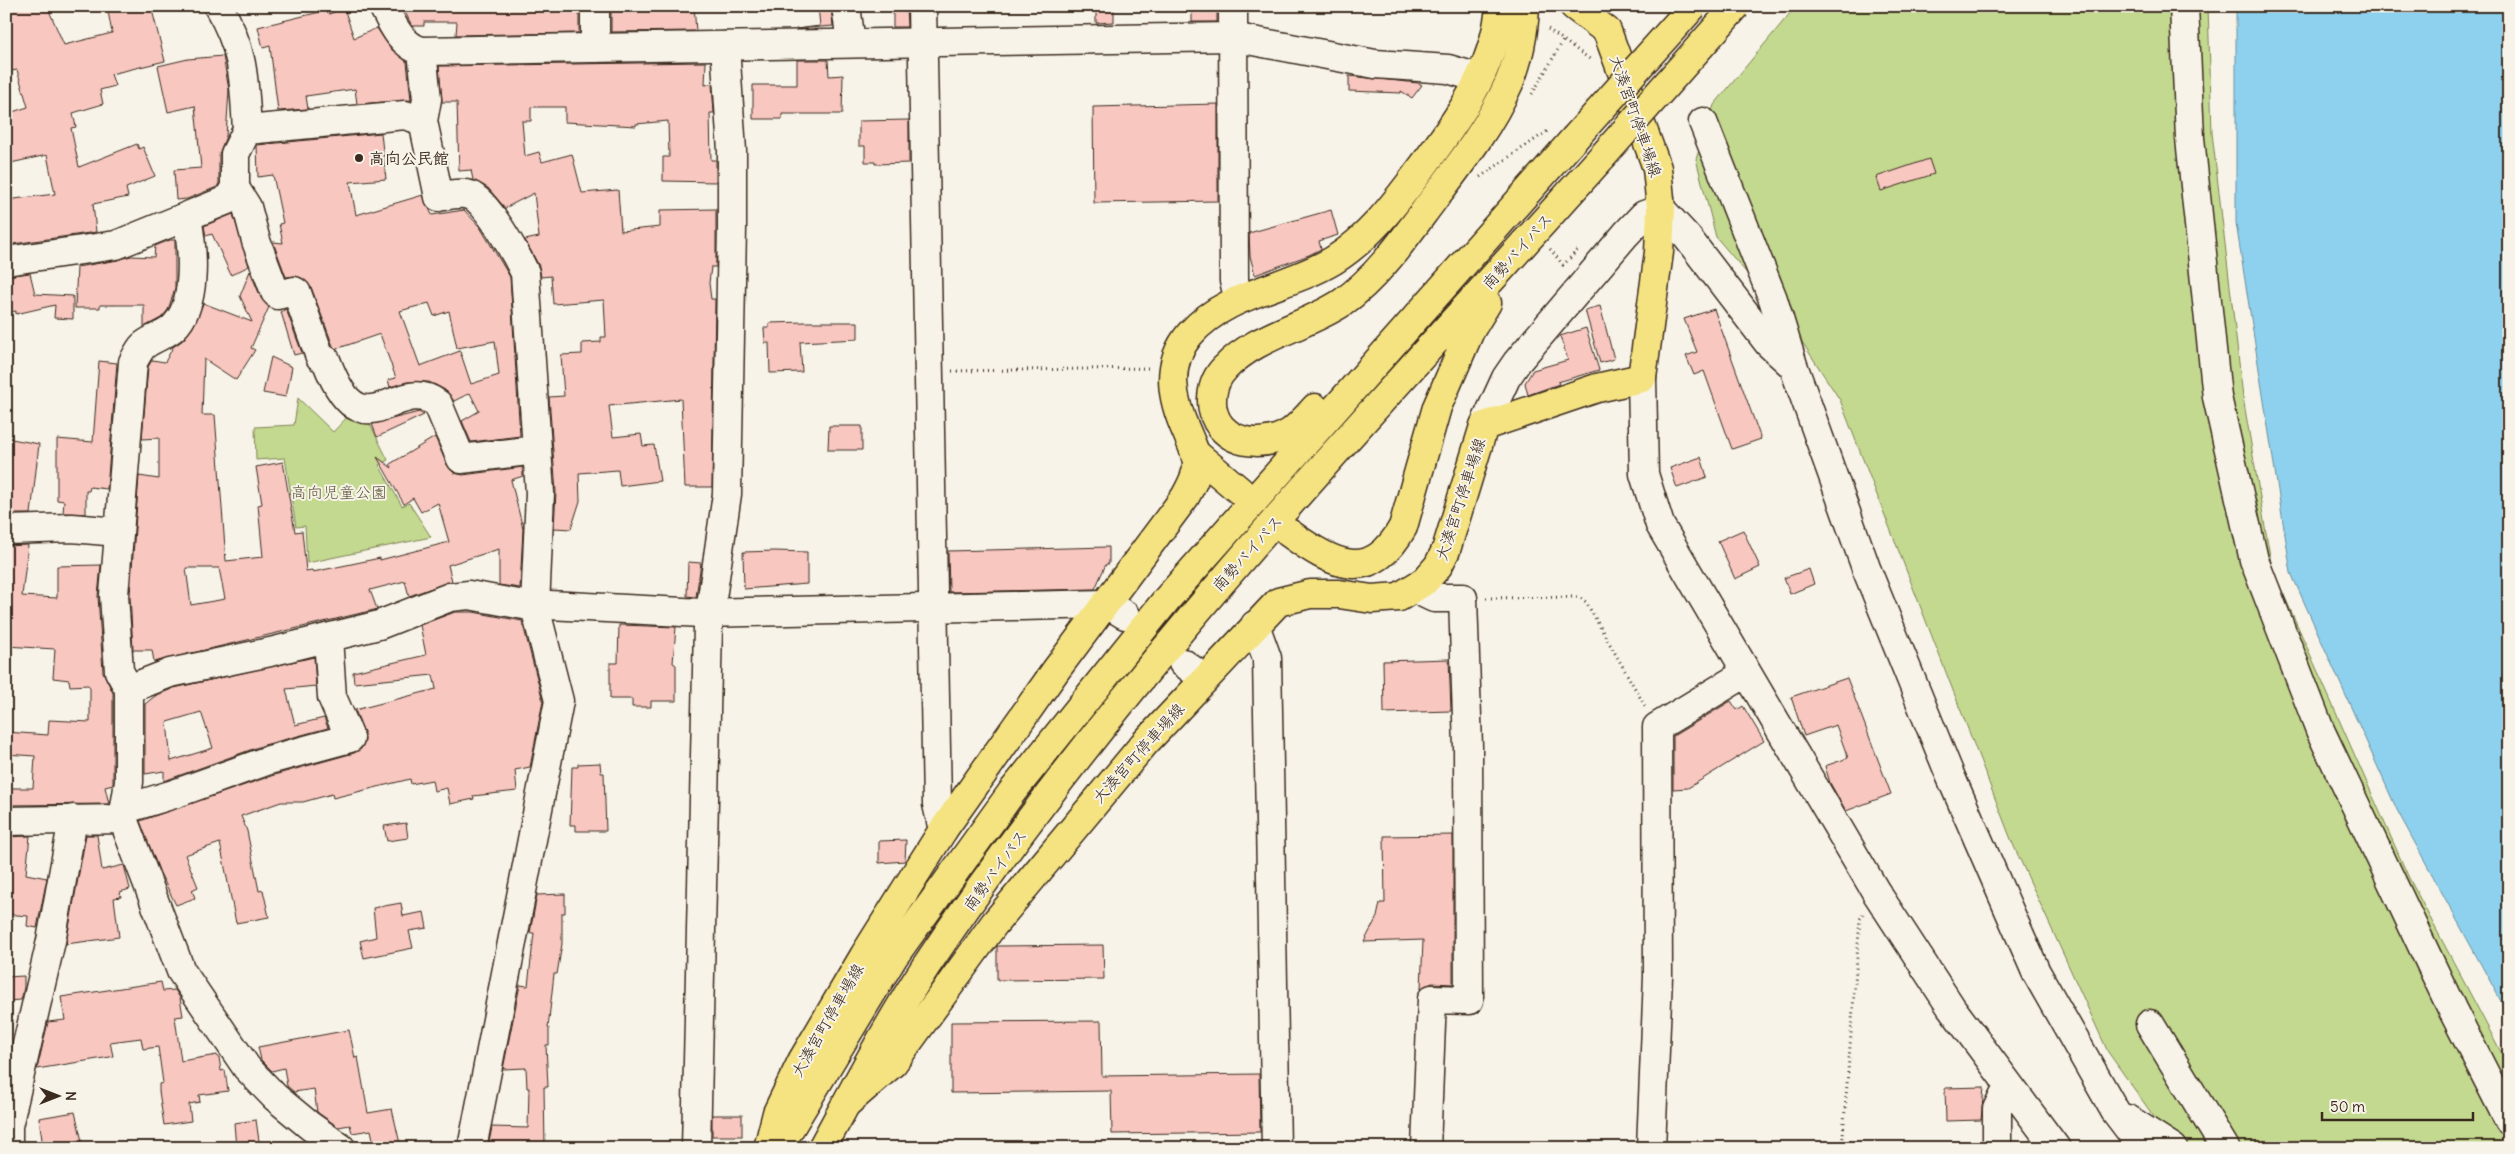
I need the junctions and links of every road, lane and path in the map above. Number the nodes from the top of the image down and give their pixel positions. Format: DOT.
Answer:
graph roads {
  1 [pos="218,6"];
  2 [pos="383,6"];
  3 [pos="595,6"];
  4 [pos="846,6"];
  5 [pos="922,6"];
  6 [pos="1233,6"];
  7 [pos="1500,6"];
  8 [pos="1525,6"];
  9 [pos="1574,6"];
  10 [pos="1693,6"];
  11 [pos="1736,6"];
  12 [pos="2184,6"];
  13 [pos="1603,19"];
  14 [pos="1232,37"];
  15 [pos="1563,41"];
  16 [pos="923,42"];
  17 [pos="851,43"];
  18 [pos="725,46"];
  19 [pos="595,48"];
  20 [pos="422,51"];
  21 [pos="1479,78"];
  22 [pos="1528,101"];
  23 [pos="423,122"];
  24 [pos="1702,122"];
  25 [pos="247,130"];
  26 [pos="1563,133"];
  27 [pos="1602,157"];
  28 [pos="1475,172"];
  29 [pos="235,188"];
  30 [pos="1661,209"];
  31 [pos="187,218"];
  32 [pos="6,261"];
  33 [pos="1238,299"];
  34 [pos="1792,365"];
  35 [pos="1174,368"];
  36 [pos="929,371"];
  37 [pos="1642,378"];
  38 [pos="1484,426"];
  39 [pos="536,450"];
  40 [pos="1195,453"];
  41 [pos="1240,491"];
  42 [pos="6,530"];
  43 [pos="118,532"];
  44 [pos="1289,533"];
  45 [pos="1414,589"];
  46 [pos="1463,598"];
  47 [pos="535,607"];
  48 [pos="932,609"];
  49 [pos="1116,609"];
  50 [pos="711,612"];
  51 [pos="1255,626"];
  52 [pos="328,638"];
  53 [pos="1183,663"];
  54 [pos="1746,673"];
  55 [pos="1205,679"];
  56 [pos="129,690"];
  57 [pos="1657,727"];
  58 [pos="124,814"];
  59 [pos="73,819"];
  60 [pos="6,821"];
  61 [pos="943,830"];
  62 [pos="1876,892"];
  63 [pos="2150,1024"];
  64 [pos="2008,1086"];
  65 [pos="844,1106"];
  66 [pos="2115,1111"];
  67 [pos="2509,1121"];
  68 [pos="8,1148"];
  69 [pos="341,1148"];
  70 [pos="472,1148"];
  71 [pos="696,1148"];
  72 [pos="768,1148"];
  73 [pos="778,1148"];
  74 [pos="822,1148"];
  75 [pos="1276,1148"];
  76 [pos="1426,1148"];
  77 [pos="1651,1148"];
  78 [pos="1842,1148"];
  79 [pos="1997,1148"];
  80 [pos="2056,1148"];
  81 [pos="2143,1148"];
  82 [pos="2173,1148"];
  83 [pos="2225,1148"];
  1 -- 25 [label="street"];
  2 -- 20 [label="street"];
  3 -- 19 [label="street"];
  4 -- 17 [label="street"];
  5 -- 16 [label="street"];
  6 -- 14 [label="street"];
  7 -- 21 [label="main road, 大湊宮町停車場線"];
  8 -- 26 [label="main road"];
  9 -- 13 [label="main road, 大湊宮町停車場線"];
  10 -- 26 [label="main road, 南勢バイパス, bridge"];
  11 -- 27 [label="main road, 南勢バイパス, bridge"];
  12 -- 67 [label="street"];
  13 -- 30 [label="main road, 大湊宮町停車場線"];
  14 -- 16 [label="street"];
  14 -- 21 [label="street"];
  14 -- 33 [label="street"];
  15 -- 22 [label="path"];
  16 -- 17 [label="street"];
  16 -- 36 [label="street"];
  17 -- 18 [label="street"];
  18 -- 19 [label="street"];
  18 -- 50 [label="street"];
  19 -- 20 [label="street"];
  20 -- 23 [label="street"];
  21 -- 33 [label="main road, 大湊宮町停車場線"];
  23 -- 25 [label="street"];
  23 -- 39 [label="street"];
  24 -- 34 [label="street"];
  25 -- 29 [label="street"];
  26 -- 28 [label="path"];
  26 -- 73 [label="main road, 南勢バイパス"];
  27 -- 44 [label="main road"];
  27 -- 65 [label="main road, 南勢バイパス"];
  29 -- 31 [label="street"];
  29 -- 39 [label="street"];
  30 -- 34 [label="street"];
  30 -- 37 [label="main road, 大湊宮町停車場線"];
  30 -- 38 [label="street"];
  31 -- 32 [label="street"];
  31 -- 43 [label="street"];
  33 -- 35 [label="main road, 大湊宮町停車場線"];
  34 -- 66 [label="street"];
  35 -- 36 [label="path"];
  35 -- 40 [label="main road, 大湊宮町停車場線"];
  36 -- 48 [label="street"];
  37 -- 38 [label="main road, 大湊宮町停車場線"];
  37 -- 54 [label="street"];
  38 -- 45 [label="main road, 大湊宮町停車場線"];
  39 -- 47 [label="street"];
  40 -- 41 [label="main road"];
  40 -- 49 [label="main road, 大湊宮町停車場線"];
  42 -- 43 [label="street"];
  43 -- 56 [label="street"];
  45 -- 46 [label="street"];
  45 -- 51 [label="main road, 大湊宮町停車場線"];
  46 -- 57 [label="path"];
  46 -- 76 [label="street"];
  47 -- 50 [label="street"];
  47 -- 52 [label="street"];
  47 -- 70 [label="street"];
  48 -- 49 [label="street"];
  48 -- 50 [label="street"];
  48 -- 61 [label="street"];
  49 -- 61 [label="main road, 大湊宮町停車場線"];
  50 -- 71 [label="street"];
  51 -- 55 [label="main road, 大湊宮町停車場線"];
  51 -- 75 [label="street"];
  52 -- 56 [label="street"];
  52 -- 58 [label="street"];
  53 -- 55 [label="street"];
  54 -- 57 [label="street"];
  54 -- 62 [label="street"];
  55 -- 65 [label="main road, 大湊宮町停車場線"];
  56 -- 58 [label="street"];
  57 -- 77 [label="street"];
  58 -- 59 [label="street"];
  58 -- 69 [label="street"];
  59 -- 60 [label="street"];
  59 -- 68 [label="street"];
  61 -- 72 [label="main road, 大湊宮町停車場線"];
  62 -- 64 [label="street"];
  62 -- 78 [label="path"];
  63 -- 83 [label="street"];
  64 -- 79 [label="street"];
  64 -- 80 [label="street"];
  65 -- 74 [label="main road, 南勢バイパス"];
  66 -- 81 [label="street"];
  66 -- 82 [label="street"];
}
